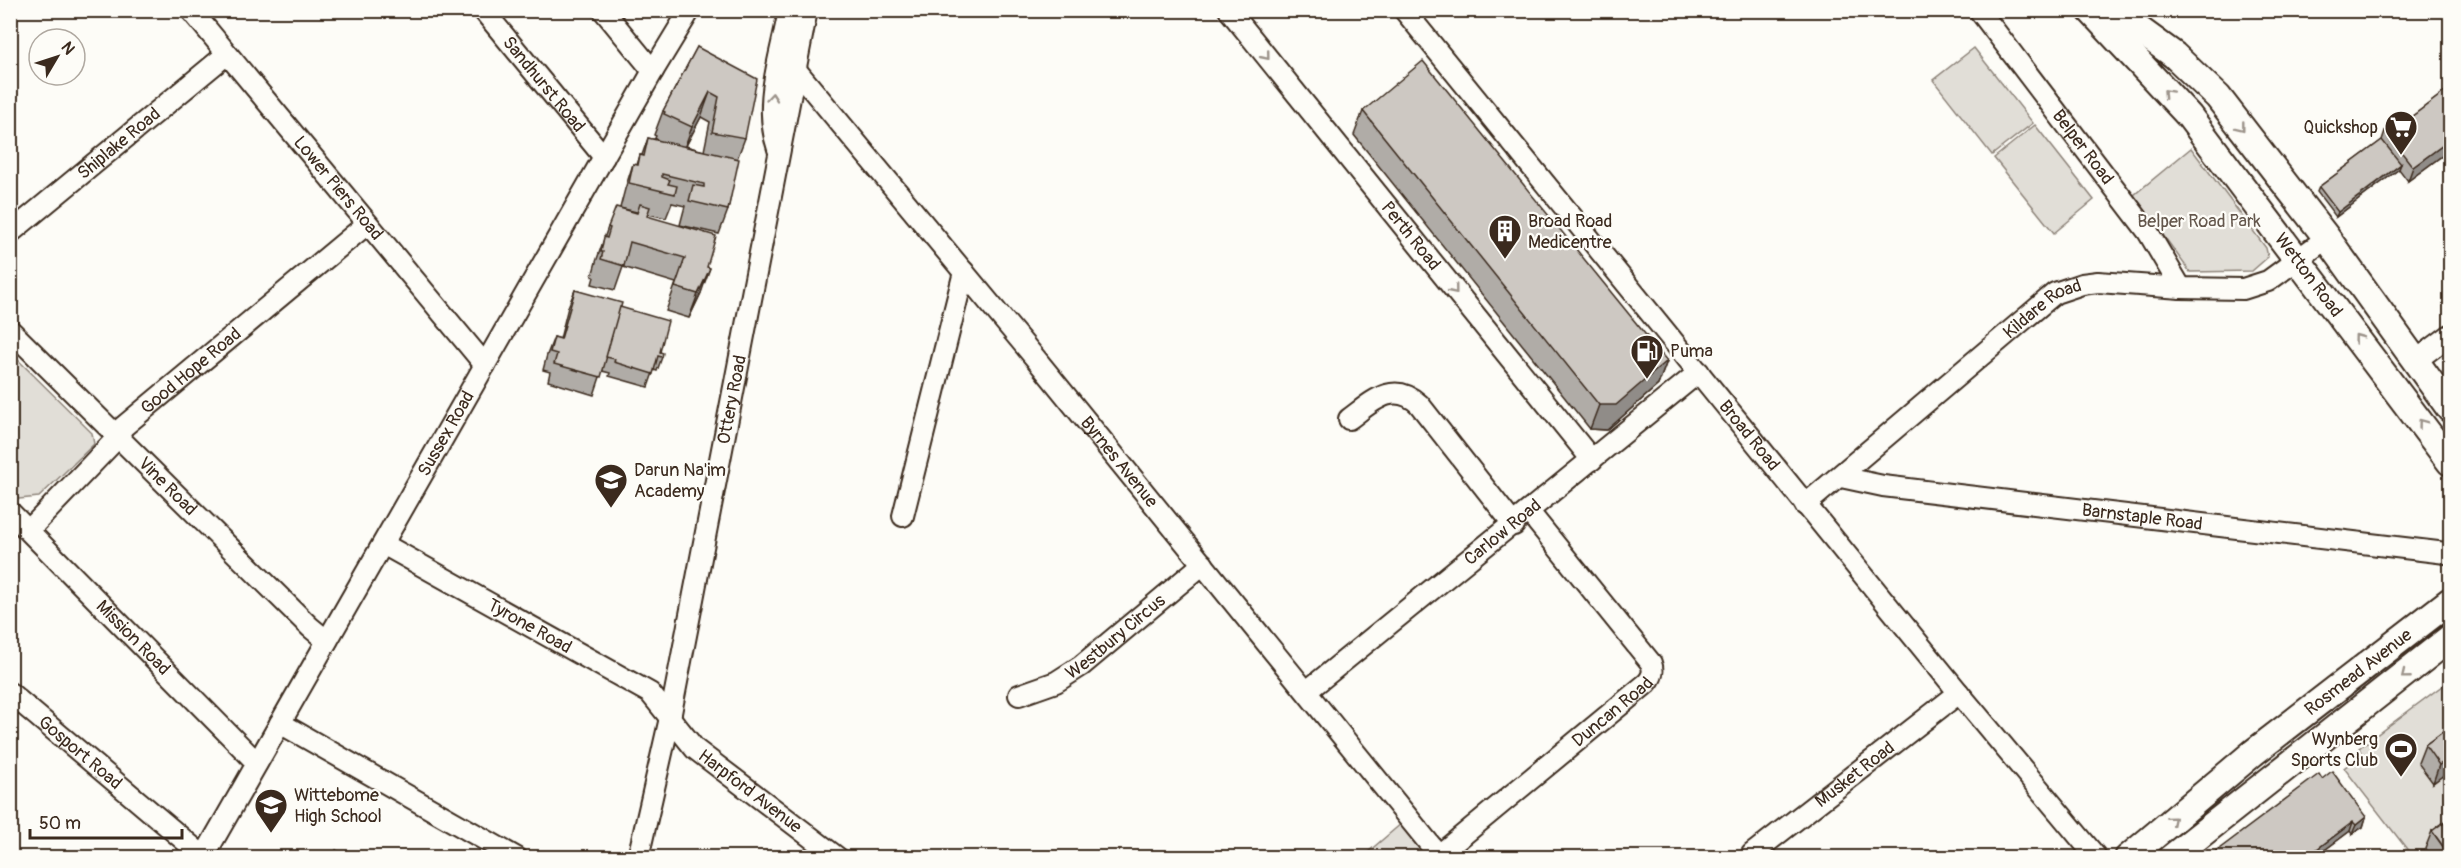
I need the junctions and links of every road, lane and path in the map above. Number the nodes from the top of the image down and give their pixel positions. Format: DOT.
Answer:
graph roads {
  1 [pos="190,10"];
  2 [pos="483,10"];
  3 [pos="603,10"];
  4 [pos="690,10"];
  5 [pos="807,10"];
  6 [pos="1229,10"];
  7 [pos="1404,10"];
  8 [pos="1979,10"];
  9 [pos="2090,10"];
  10 [pos="2112,10"];
  11 [pos="784,16"];
  12 [pos="227,54"];
  13 [pos="653,70"];
  14 [pos="796,70"];
  15 [pos="779,154"];
  16 [pos="604,157"];
  17 [pos="367,224"];
  18 [pos="10,233"];
  19 [pos="2327,238"];
  20 [pos="2298,260"];
  21 [pos="964,272"];
  22 [pos="2181,288"];
  23 [pos="10,330"];
  24 [pos="2451,335"];
  25 [pos="2414,362"];
  26 [pos="485,365"];
  27 [pos="1699,372"];
  28 [pos="2451,409"];
  29 [pos="1349,419"];
  30 [pos="118,437"];
  31 [pos="1592,460"];
  32 [pos="2451,462"];
  33 [pos="1841,477"];
  34 [pos="1806,505"];
  35 [pos="10,512"];
  36 [pos="1529,512"];
  37 [pos="903,516"];
  38 [pos="1514,525"];
  39 [pos="28,530"];
  40 [pos="382,544"];
  41 [pos="2446,553"];
  42 [pos="1203,564"];
  43 [pos="2451,601"];
  44 [pos="2451,638"];
  45 [pos="327,641"];
  46 [pos="1306,691"];
  47 [pos="10,693"];
  48 [pos="1959,693"];
  49 [pos="1019,695"];
  50 [pos="670,718"];
  51 [pos="280,723"];
  52 [pos="257,763"];
  53 [pos="1752,854"];
  54 [pos="1440,856"];
  55 [pos="203,857"];
  56 [pos="518,858"];
  57 [pos="638,858"];
  58 [pos="838,858"];
  59 [pos="2097,858"];
  60 [pos="2127,858"];
  61 [pos="2171,858"];
  1 -- 12 [label="street, Lower Piers Road"];
  2 -- 16 [label="street, Sandhurst Road"];
  3 -- 13 [label="street"];
  4 -- 13 [label="street, Sussex Road"];
  5 -- 14 [label="street, Ottery Road"];
  6 -- 31 [label="street, Perth Road, one-way"];
  7 -- 27 [label="street, Broad Road"];
  8 -- 22 [label="street, Belper Road"];
  20 -- 9 [label="main road, Wetton Road, one-way"];
  10 -- 19 [label="main road, Wetton Road, one-way"];
  15 -- 11 [label="street, one-way"];
  12 -- 17 [label="street, Lower Piers Road"];
  12 -- 18 [label="street, Shiplake Road"];
  13 -- 16 [label="street, Sussex Road"];
  14 -- 15 [label="street, Ottery Road"];
  14 -- 21 [label="street, Byrnes Avenue"];
  15 -- 50 [label="street, Ottery Road"];
  16 -- 26 [label="street, Sussex Road"];
  17 -- 26 [label="street, Lower Piers Road"];
  17 -- 30 [label="street, Good Hope Road"];
  19 -- 20 [label="street, Kildare Road"];
  19 -- 25 [label="main road, Wetton Road"];
  20 -- 22 [label="street, Kildare Road"];
  32 -- 20 [label="main road, Wetton Road, one-way"];
  21 -- 37 [label="street"];
  21 -- 42 [label="street, Byrnes Avenue"];
  22 -- 33 [label="street, Kildare Road"];
  23 -- 30 [label="street, Vine Road"];
  24 -- 25 [label="street"];
  25 -- 28 [label="main road, Wetton Road"];
  26 -- 40 [label="street, Sussex Road"];
  27 -- 31 [label="street, Carlow Road"];
  27 -- 34 [label="street, Broad Road"];
  29 -- 38 [label="street"];
  30 -- 39 [label="street, Good Hope Road"];
  30 -- 45 [label="street, Vine Road"];
  31 -- 36 [label="street, Carlow Road"];
  33 -- 34 [label="street, Kildare Road"];
  33 -- 41 [label="street, Barnstaple Road"];
  34 -- 48 [label="street, Broad Road"];
  35 -- 39 [label="street, Mission Road"];
  36 -- 38 [label="street, Carlow Road"];
  36 -- 54 [label="street, Duncan Road"];
  38 -- 46 [label="street, Carlow Road"];
  39 -- 52 [label="street, Mission Road"];
  40 -- 45 [label="street, Sussex Road"];
  40 -- 50 [label="street, Tyrone Road"];
  42 -- 46 [label="street, Byrnes Avenue"];
  42 -- 49 [label="street, Westbury Circus"];
  60 -- 43 [label="main road, Rosmead Avenue, one-way"];
  44 -- 61 [label="main road, Rosmead Avenue, one-way"];
  45 -- 51 [label="street, Sussex Road"];
  46 -- 54 [label="street, Byrnes Avenue"];
  47 -- 55 [label="street, Gosport Road"];
  48 -- 53 [label="street, Musket Road"];
  48 -- 59 [label="street, Broad Road"];
  50 -- 57 [label="street, Ottery Road"];
  50 -- 58 [label="street, Harpford Avenue"];
  51 -- 52 [label="street, Sussex Road"];
  51 -- 56 [label="street"];
  52 -- 55 [label="street, Sussex Road"];
}
